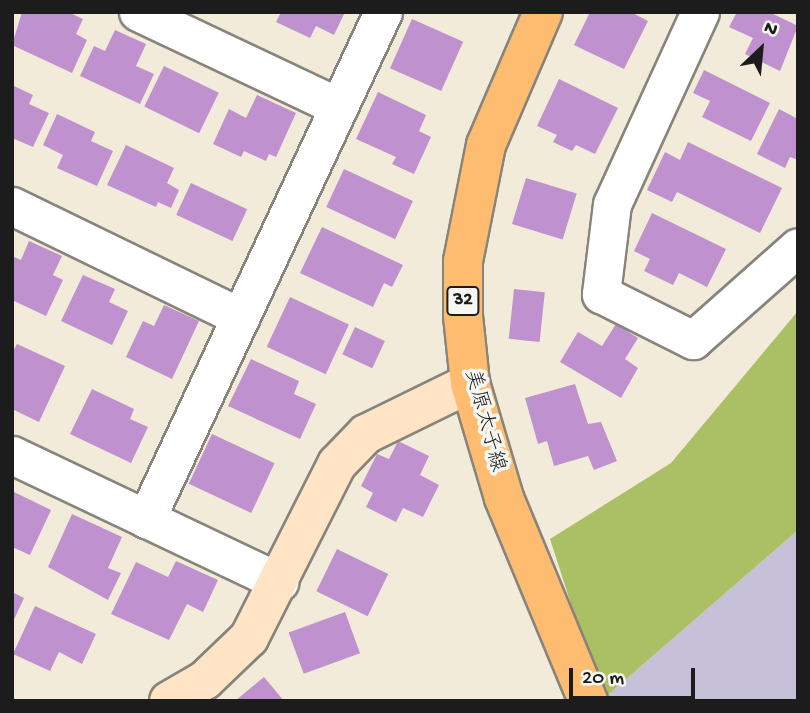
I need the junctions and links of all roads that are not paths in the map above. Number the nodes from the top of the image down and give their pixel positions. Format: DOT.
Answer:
graph roads {
  1 [pos="138,12"];
  2 [pos="383,12"];
  3 [pos="543,12"];
  4 [pos="690,16"];
  5 [pos="339,107"];
  6 [pos="12,206"];
  7 [pos="798,247"];
  8 [pos="241,317"];
  9 [pos="470,383"];
  10 [pos="12,455"];
  11 [pos="146,519"];
  12 [pos="279,582"];
  13 [pos="169,701"];
  14 [pos="588,701"];
  1 -- 5 [label="street"];
  2 -- 5 [label="street"];
  3 -- 9 [label="main road, 美原太子線 / 32"];
  4 -- 7 [label="street"];
  5 -- 8 [label="street"];
  6 -- 8 [label="street"];
  8 -- 11 [label="street"];
  9 -- 12 [label="street"];
  9 -- 14 [label="main road, 美原太子線 / 32"];
  10 -- 11 [label="street"];
  11 -- 12 [label="street"];
  12 -- 13 [label="street"];
}
